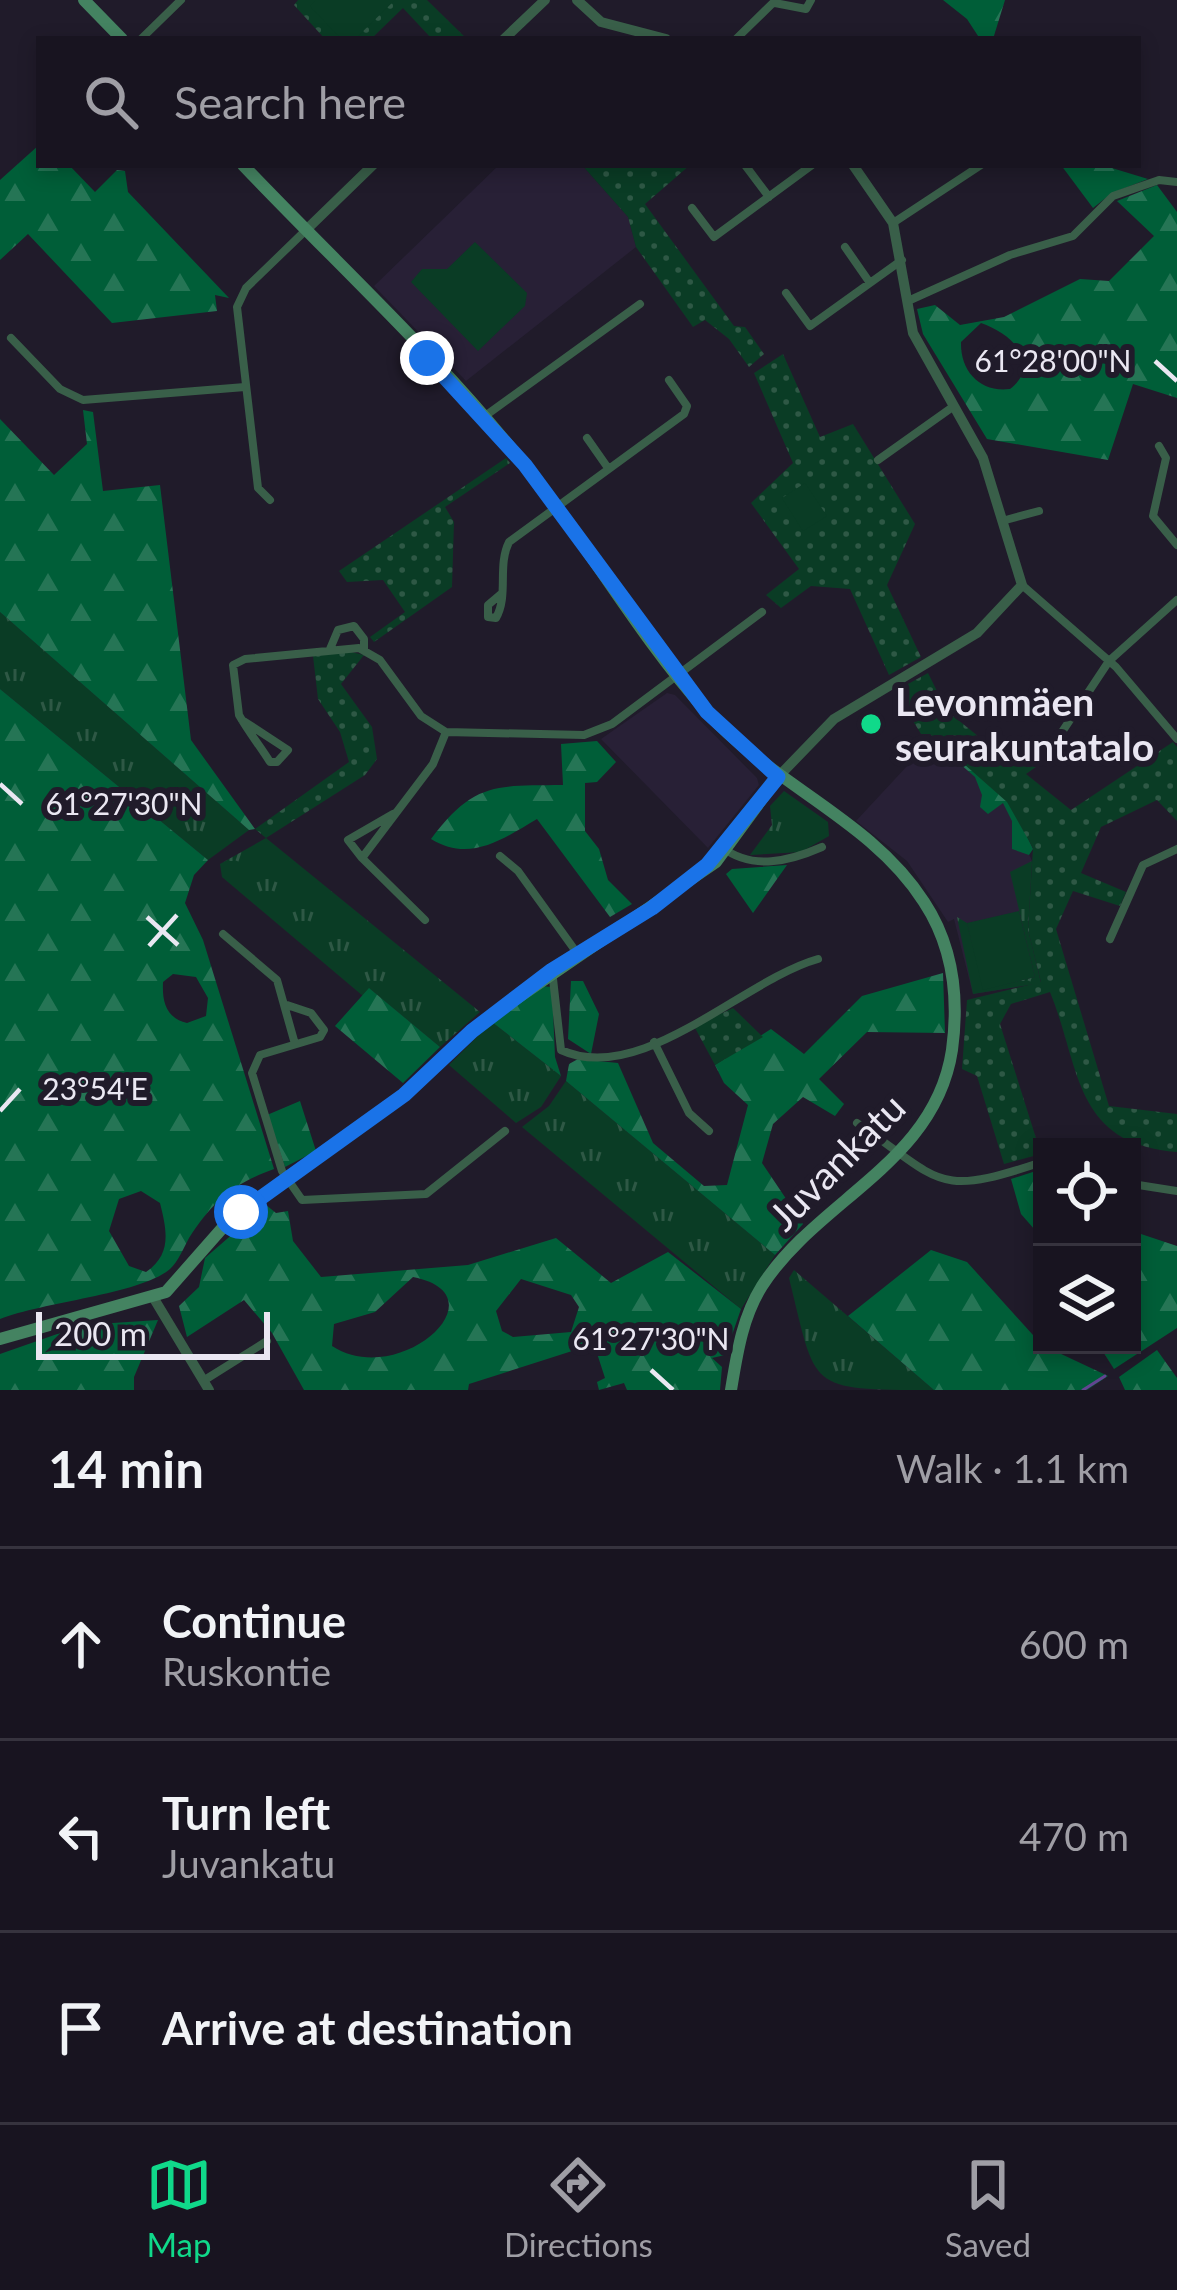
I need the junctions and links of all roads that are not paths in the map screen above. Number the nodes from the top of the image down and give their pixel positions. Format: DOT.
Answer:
graph roads {
  1 [pos="84,0"];
  2 [pos="181,0"];
  3 [pos="545,0"];
  4 [pos="577,0"];
  5 [pos="811,0"];
  6 [pos="774,1"];
  7 [pos="119,36"];
  8 [pos="144,36"];
  9 [pos="507,36"];
  10 [pos="654,36"];
  11 [pos="739,36"];
  12 [pos="246,168"];
  13 [pos="370,168"];
  14 [pos="748,168"];
  15 [pos="808,168"];
  16 [pos="855,168"];
  17 [pos="977,168"];
  18 [pos="1177,182"];
  19 [pos="769,196"];
  20 [pos="692,208"];
  21 [pos="893,224"];
  22 [pos="305,230"];
  23 [pos="845,248"];
  24 [pos="903,260"];
  25 [pos="870,283"];
  26 [pos="786,293"];
  27 [pos="908,301"];
  28 [pos="640,304"];
  29 [pos="11,338"];
  30 [pos="669,380"];
  31 [pos="245,387"];
  32 [pos="955,406"];
  33 [pos="484,417"];
  34 [pos="587,438"];
  35 [pos="1159,446"];
  36 [pos="1177,455"];
  37 [pos="1166,458"];
  38 [pos="878,460"];
  39 [pos="608,468"];
  40 [pos="270,500"];
  41 [pos="555,506"];
  42 [pos="1039,512"];
  43 [pos="1002,521"];
  44 [pos="1177,545"];
  45 [pos="1022,585"];
  46 [pos="502,594"];
  47 [pos="1177,600"];
  48 [pos="762,612"];
  49 [pos="330,649"];
  50 [pos="364,649"];
  51 [pos="1109,661"];
  52 [pos="678,677"];
  53 [pos="242,720"];
  54 [pos="446,732"];
  55 [pos="1177,739"];
  56 [pos="1056,741"];
  57 [pos="778,777"];
  58 [pos="395,813"];
  59 [pos="822,847"];
  60 [pos="722,848"];
  61 [pos="1177,849"];
  62 [pos="500,856"];
  63 [pos="362,858"];
  64 [pos="424,920"];
  65 [pos="223,934"];
  66 [pos="1110,939"];
  67 [pos="577,953"];
  68 [pos="818,958"];
  69 [pos="552,970"];
  70 [pos="287,1005"];
  71 [pos="654,1042"];
  72 [pos="295,1044"];
  73 [pos="856,1123"];
  74 [pos="505,1130"];
  75 [pos="709,1132"];
  76 [pos="899,1154"];
  77 [pos="1033,1165"];
  78 [pos="286,1180"];
  79 [pos="1141,1185"];
  80 [pos="1177,1191"];
  81 [pos="153,1297"];
  82 [pos="0,1339"];
  83 [pos="267,1341"];
  84 [pos="206,1385"];
  85 [pos="731,1390"];
  1 -- 7 [label="main road"];
  2 -- 8 [label="street"];
  3 -- 9 [label="street"];
  4 -- 10 [label="street"];
  5 -- 6 [label="street"];
  6 -- 11 [label="street"];
  12 -- 22 [label="main road, Juvankatu"];
  13 -- 22 [label="street"];
  14 -- 19 [label="street"];
  15 -- 19 [label="street"];
  16 -- 21 [label="street"];
  17 -- 21 [label="street"];
  18 -- 27 [label="street"];
  19 -- 20 [label="street"];
  21 -- 24 [label="street"];
  22 -- 31 [label="street"];
  22 -- 33 [label="main road, Juvankatu"];
  23 -- 25 [label="street"];
  24 -- 25 [label="street"];
  24 -- 27 [label="street"];
  25 -- 26 [label="street"];
  27 -- 32 [label="street"];
  28 -- 33 [label="street"];
  29 -- 31 [label="street"];
  30 -- 39 [label="street"];
  31 -- 40 [label="street"];
  32 -- 38 [label="street"];
  32 -- 43 [label="street"];
  33 -- 41 [label="main road, Juvankatu"];
  34 -- 39 [label="street"];
  35 -- 37 [label="street"];
  36 -- 37 [label="street"];
  37 -- 44 [label="street"];
  39 -- 41 [label="street"];
  41 -- 46 [label="street"];
  41 -- 52 [label="main road, Juvankatu"];
  42 -- 43 [label="street"];
  43 -- 45 [label="street"];
  45 -- 51 [label="street"];
  45 -- 57 [label="street"];
  47 -- 51 [label="street"];
  48 -- 52 [label="street"];
  49 -- 50 [label="street"];
  49 -- 50 [label="street"];
  49 -- 53 [label="street"];
  50 -- 54 [label="street"];
  51 -- 55 [label="street"];
  51 -- 56 [label="street"];
  52 -- 54 [label="street"];
  52 -- 57 [label="main road, Juvankatu"];
  53 -- 53 [label="street"];
  54 -- 58 [label="street"];
  57 -- 60 [label="main road"];
  57 -- 76 [label="main road, Juvankatu"];
  58 -- 63 [label="street"];
  58 -- 63 [label="street"];
  59 -- 60 [label="street"];
  60 -- 67 [label="main road"];
  61 -- 66 [label="street"];
  62 -- 67 [label="street"];
  63 -- 64 [label="street"];
  65 -- 70 [label="street"];
  67 -- 69 [label="main road"];
  68 -- 71 [label="street"];
  69 -- 71 [label="street"];
  69 -- 78 [label="main road"];
  70 -- 72 [label="street"];
  70 -- 72 [label="street"];
  71 -- 75 [label="street"];
  72 -- 78 [label="street"];
  73 -- 76 [label="street"];
  74 -- 78 [label="street"];
  76 -- 77 [label="street"];
  76 -- 85 [label="main road, Juvankatu"];
  78 -- 81 [label="main road"];
  79 -- 80 [label="street"];
  81 -- 82 [label="main road"];
  81 -- 84 [label="street"];
  83 -- 84 [label="street"];
}
